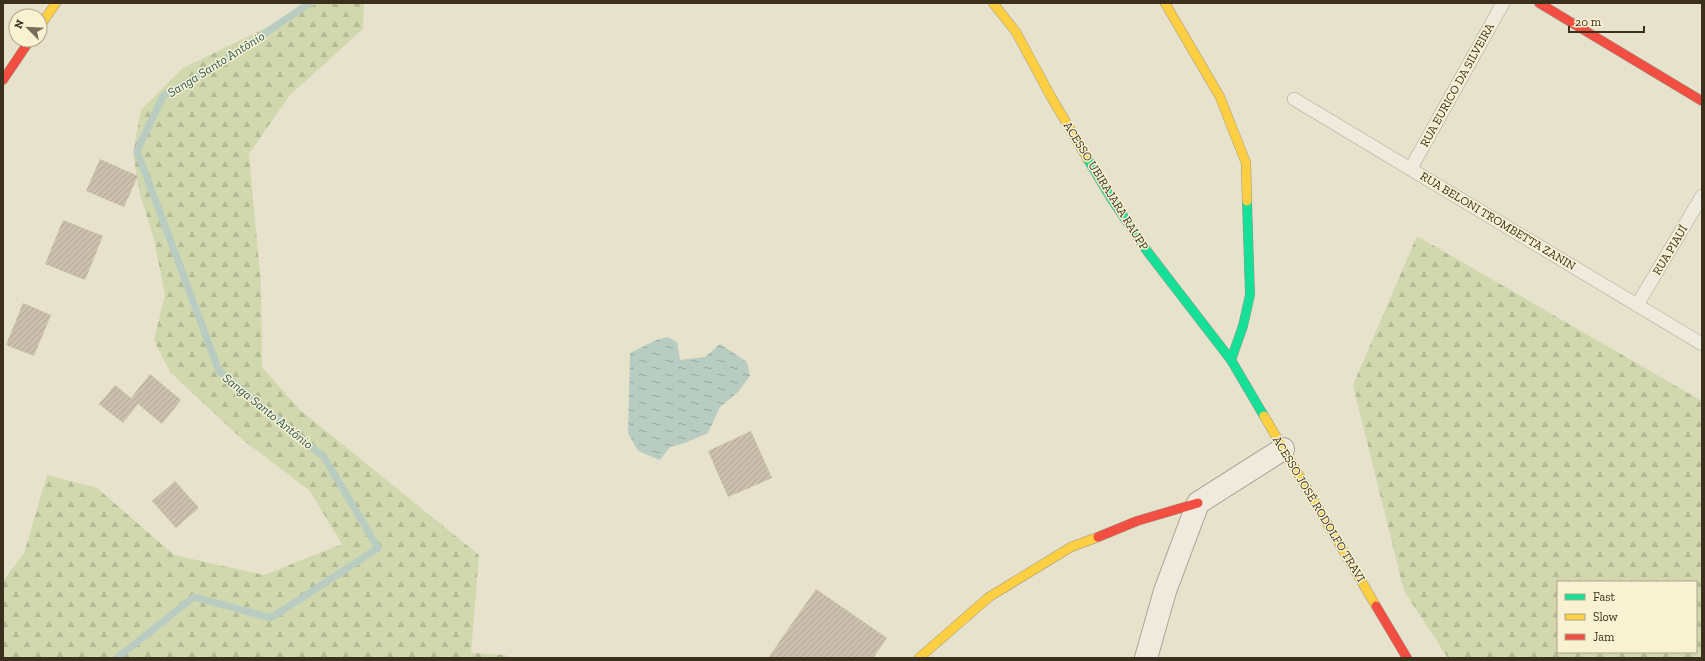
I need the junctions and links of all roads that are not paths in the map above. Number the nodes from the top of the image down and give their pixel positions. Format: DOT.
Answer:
graph roads {
  1 [pos="56,3"];
  2 [pos="993,3"];
  3 [pos="1166,3"];
  4 [pos="1502,3"];
  5 [pos="1539,3"];
  6 [pos="48,14"];
  7 [pos="24,48"];
  8 [pos="3,80"];
  9 [pos="1294,99"];
  10 [pos="1702,101"];
  11 [pos="1411,168"];
  12 [pos="1702,196"];
  13 [pos="1637,305"];
  14 [pos="1702,344"];
  15 [pos="1231,360"];
  16 [pos="1283,448"];
  17 [pos="1198,503"];
  18 [pos="919,658"];
  19 [pos="1146,658"];
  20 [pos="1406,658"];
  1 -- 6 [label="main road"];
  2 -- 15 [label="main road, ACESSO UBIRAJARA RAUPP"];
  3 -- 15 [label="main road"];
  4 -- 11 [label="lane, RUA EURICO DA SILVEIRA"];
  5 -- 10 [label="main road"];
  7 -- 8 [label="main road"];
  9 -- 11 [label="lane, RUA BELONI TROMBETTA ZANIN"];
  11 -- 13 [label="lane, RUA BELONI TROMBETTA ZANIN"];
  12 -- 13 [label="lane, RUA PIAUÍ"];
  13 -- 14 [label="lane, RUA BELONI TROMBETTA ZANIN"];
  15 -- 16 [label="main road, ACESSO JOSÉ RODOLFO TRAVI"];
  16 -- 17 [label="street"];
  16 -- 20 [label="main road, ACESSO JOSÉ RODOLFO TRAVI"];
  17 -- 18 [label="main road"];
  17 -- 19 [label="street"];
}
